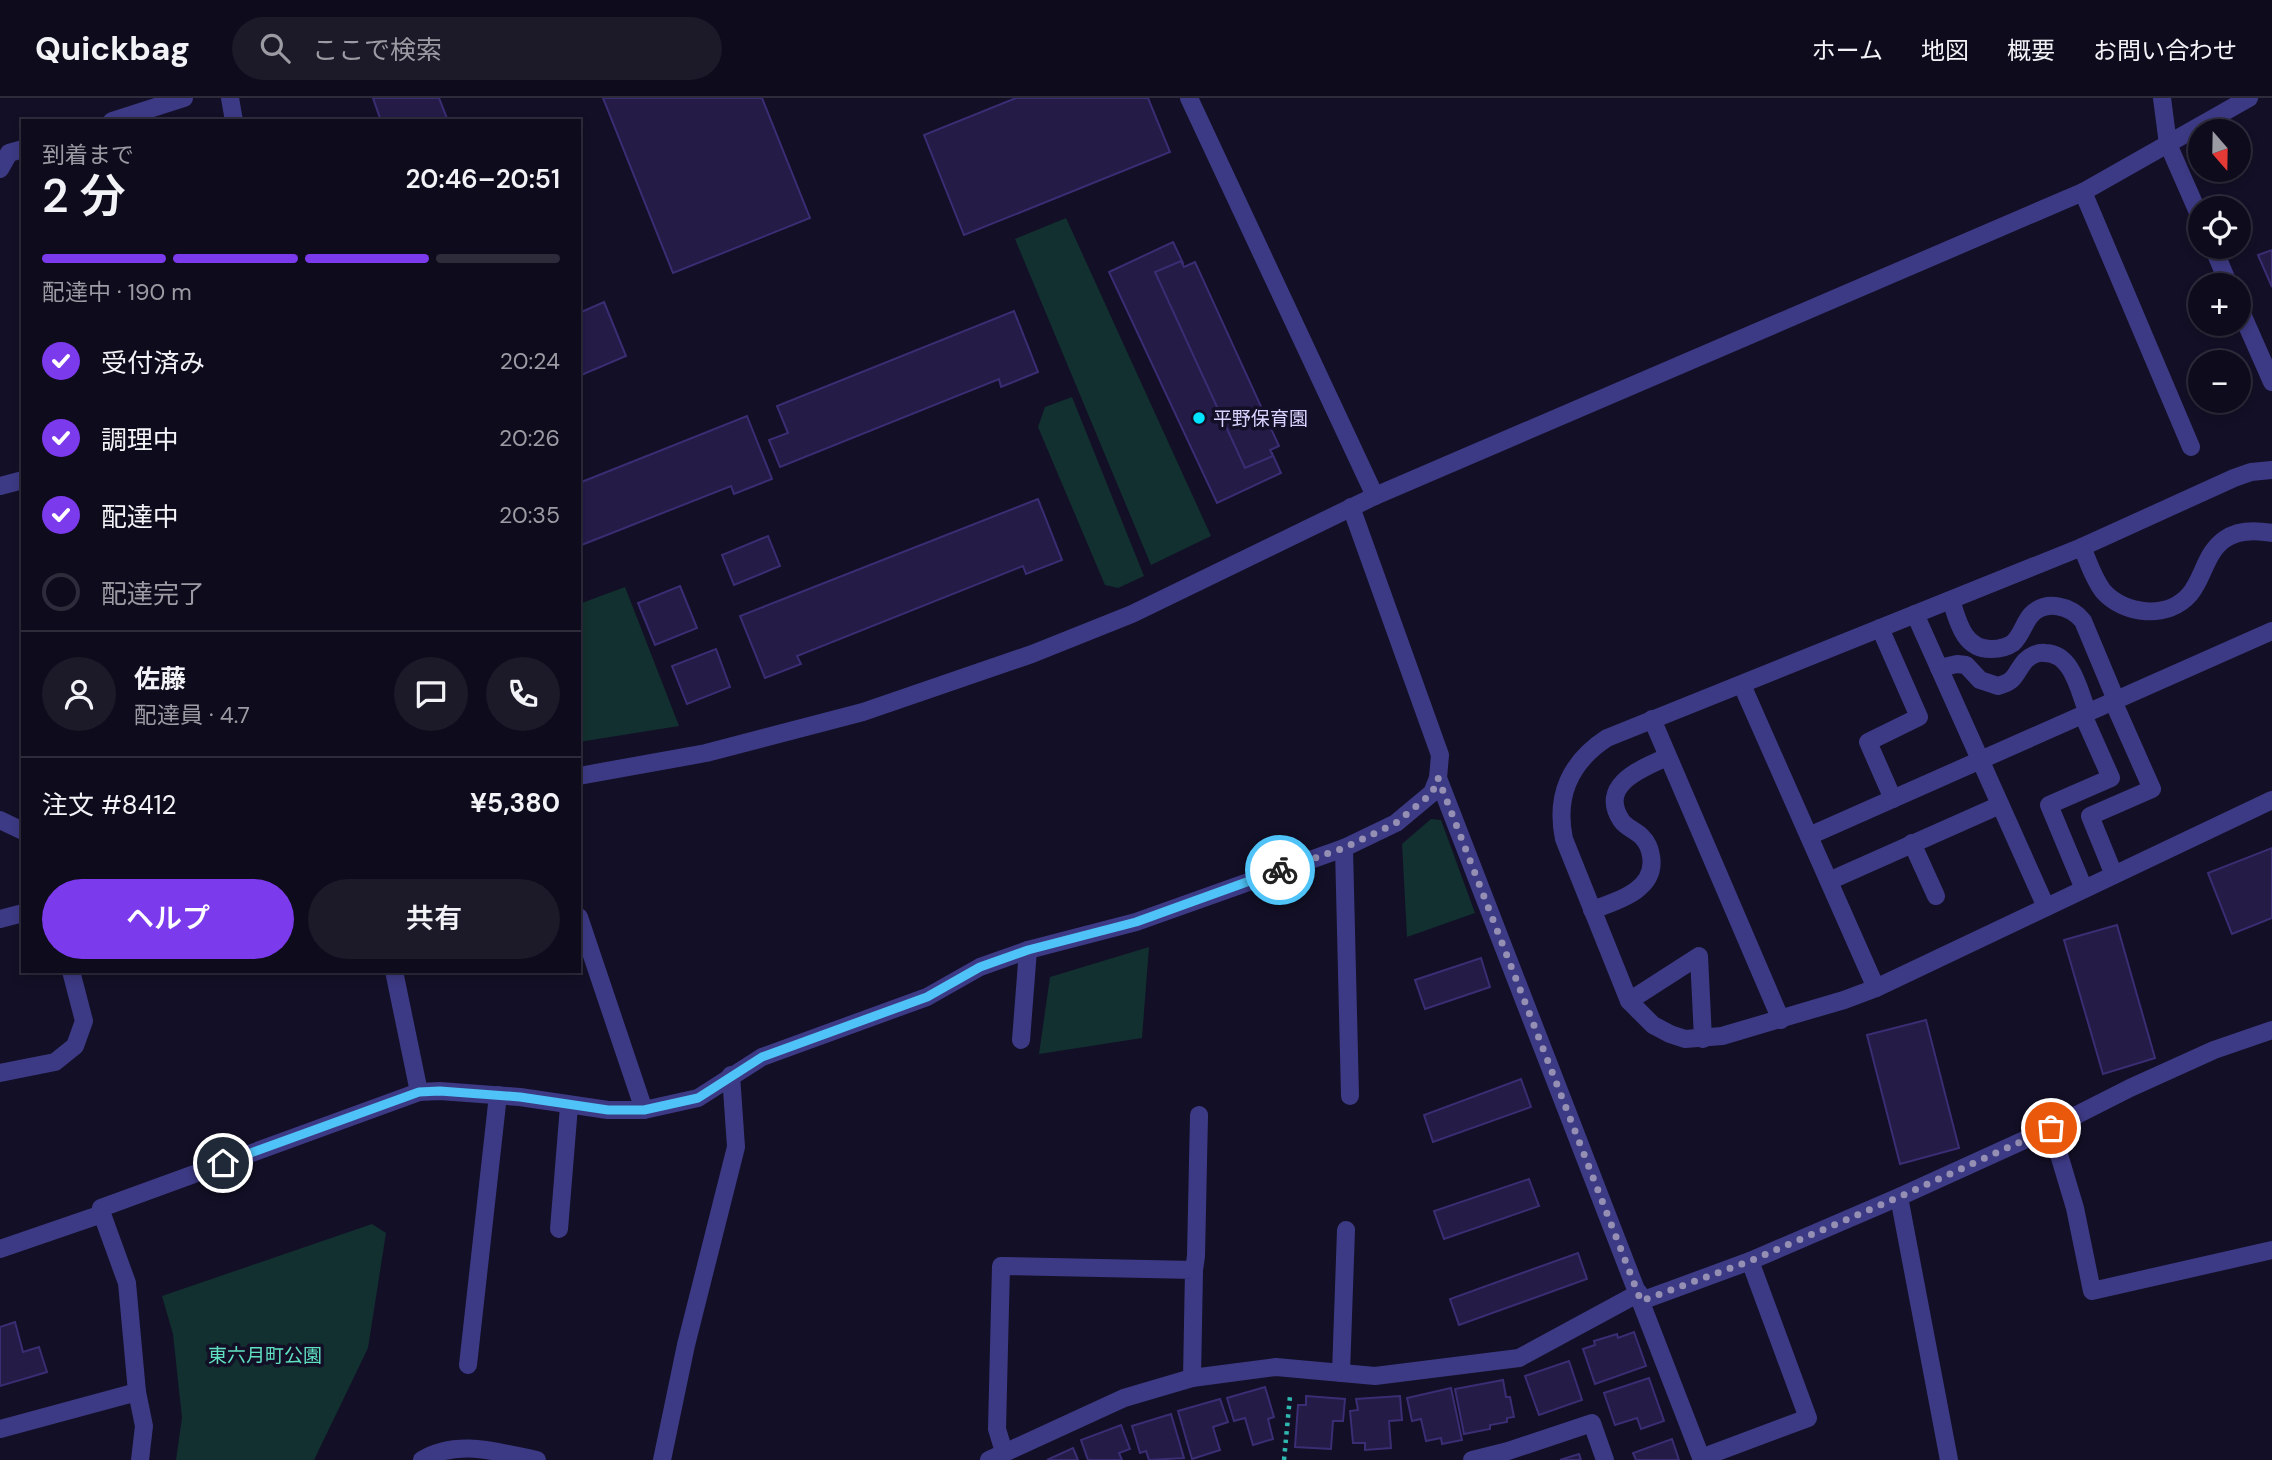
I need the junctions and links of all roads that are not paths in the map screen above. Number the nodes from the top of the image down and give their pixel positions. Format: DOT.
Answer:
graph roads {
  1 [pos="184,98"];
  2 [pos="230,98"];
  3 [pos="1189,98"];
  4 [pos="2162,98"];
  5 [pos="2249,98"];
  6 [pos="118,119"];
  7 [pos="234,119"];
  8 [pos="2168,144"];
  9 [pos="21,150"];
  10 [pos="0,169"];
  11 [pos="2083,192"];
  12 [pos="2191,196"];
  13 [pos="2251,334"];
  14 [pos="2272,382"];
  15 [pos="2191,447"];
  16 [pos="2272,470"];
  17 [pos="21,481"];
  18 [pos="0,486"];
  19 [pos="1375,496"];
  20 [pos="1351,507"];
  21 [pos="2272,533"];
  22 [pos="2082,547"];
  23 [pos="1951,600"];
  24 [pos="1915,614"];
  25 [pos="1880,628"];
  26 [pos="2272,631"];
  27 [pos="1939,668"];
  28 [pos="1742,685"];
  29 [pos="2114,701"];
  30 [pos="2085,714"];
  31 [pos="1651,719"];
  32 [pos="1668,757"];
  33 [pos="1980,760"];
  34 [pos="581,776"];
  35 [pos="1438,778"];
  36 [pos="1893,799"];
  37 [pos="2272,800"];
  38 [pos="2000,804"];
  39 [pos="0,820"];
  40 [pos="21,830"];
  41 [pos="1809,836"];
  42 [pos="1912,844"];
  43 [pos="1344,848"];
  44 [pos="2114,875"];
  45 [pos="1829,881"];
  46 [pos="2084,889"];
  47 [pos="1936,896"];
  48 [pos="2046,907"];
  49 [pos="1592,909"];
  50 [pos="21,914"];
  51 [pos="0,919"];
  52 [pos="581,923"];
  53 [pos="1028,950"];
  54 [pos="72,973"];
  55 [pos="394,973"];
  56 [pos="1876,988"];
  57 [pos="1629,1001"];
  58 [pos="1781,1020"];
  59 [pos="2272,1030"];
  60 [pos="1703,1039"];
  61 [pos="1021,1040"];
  62 [pos="0,1073"];
  63 [pos="731,1074"];
  64 [pos="419,1092"];
  65 [pos="498,1096"];
  66 [pos="1350,1096"];
  67 [pos="569,1106"];
  68 [pos="644,1110"];
  69 [pos="1199,1115"];
  70 [pos="2051,1128"];
  71 [pos="1899,1197"];
  72 [pos="102,1214"];
  73 [pos="559,1229"];
  74 [pos="1346,1230"];
  75 [pos="0,1249"];
  76 [pos="2272,1250"];
  77 [pos="1750,1261"];
  78 [pos="1194,1270"];
  79 [pos="1640,1297"];
  80 [pos="468,1365"];
  81 [pos="1341,1373"];
  82 [pos="1192,1378"];
  83 [pos="137,1392"];
  84 [pos="0,1429"];
  85 [pos="997,1456"];
  86 [pos="1702,1459"];
  87 [pos="139,1460"];
  88 [pos="422,1460"];
  89 [pos="537,1460"];
  90 [pos="663,1460"];
  91 [pos="1472,1460"];
  92 [pos="1605,1460"];
  93 [pos="1949,1460"];
  1 -- 6 [label="street"];
  2 -- 7 [label="street"];
  3 -- 19 [label="street"];
  4 -- 8 [label="street"];
  5 -- 8 [label="street"];
  8 -- 11 [label="street"];
  8 -- 12 [label="street"];
  9 -- 10 [label="street"];
  11 -- 15 [label="street"];
  11 -- 19 [label="street"];
  13 -- 14 [label="street"];
  16 -- 22 [label="street"];
  17 -- 18 [label="street"];
  19 -- 20 [label="street"];
  20 -- 34 [label="street"];
  20 -- 35 [label="street"];
  21 -- 22 [label="street"];
  22 -- 23 [label="street"];
  23 -- 24 [label="street"];
  23 -- 29 [label="street"];
  24 -- 25 [label="street"];
  24 -- 27 [label="street"];
  25 -- 28 [label="street"];
  25 -- 36 [label="street"];
  26 -- 29 [label="street"];
  27 -- 30 [label="street"];
  27 -- 33 [label="street"];
  28 -- 31 [label="street"];
  28 -- 41 [label="street"];
  29 -- 30 [label="street"];
  29 -- 44 [label="street"];
  30 -- 33 [label="street"];
  30 -- 46 [label="street"];
  31 -- 32 [label="street"];
  31 -- 49 [label="street"];
  32 -- 49 [label="street"];
  32 -- 58 [label="street"];
  33 -- 36 [label="street"];
  33 -- 38 [label="street"];
  35 -- 43 [label="street"];
  35 -- 79 [label="street"];
  36 -- 41 [label="street"];
  37 -- 44 [label="street"];
  38 -- 42 [label="street"];
  38 -- 48 [label="street"];
  39 -- 40 [label="street"];
  41 -- 45 [label="street"];
  42 -- 45 [label="street"];
  42 -- 47 [label="street"];
  43 -- 53 [label="street"];
  43 -- 66 [label="street"];
  44 -- 46 [label="street"];
  45 -- 56 [label="street"];
  46 -- 48 [label="street"];
  48 -- 56 [label="street"];
  49 -- 57 [label="street"];
  50 -- 51 [label="street"];
  52 -- 68 [label="street"];
  53 -- 61 [label="street"];
  53 -- 63 [label="street"];
  54 -- 62 [label="street"];
  55 -- 64 [label="street"];
  56 -- 58 [label="street"];
  57 -- 60 [label="street"];
  57 -- 60 [label="street"];
  58 -- 60 [label="street"];
  59 -- 70 [label="street"];
  63 -- 68 [label="street"];
  63 -- 90 [label="street"];
  64 -- 65 [label="street"];
  64 -- 72 [label="street"];
  65 -- 67 [label="street"];
  65 -- 80 [label="street"];
  67 -- 68 [label="street"];
  67 -- 73 [label="street"];
  69 -- 78 [label="street"];
  70 -- 71 [label="street"];
  70 -- 76 [label="street"];
  71 -- 77 [label="street"];
  71 -- 93 [label="street"];
  72 -- 75 [label="street"];
  72 -- 83 [label="street"];
  74 -- 81 [label="street"];
  77 -- 79 [label="street"];
  77 -- 86 [label="street"];
  78 -- 82 [label="street"];
  78 -- 85 [label="street"];
  79 -- 81 [label="street"];
  79 -- 86 [label="street"];
  81 -- 82 [label="street"];
  82 -- 85 [label="street"];
  83 -- 84 [label="street"];
  83 -- 87 [label="street"];
  88 -- 89 [label="street"];
  91 -- 92 [label="street"];
}
